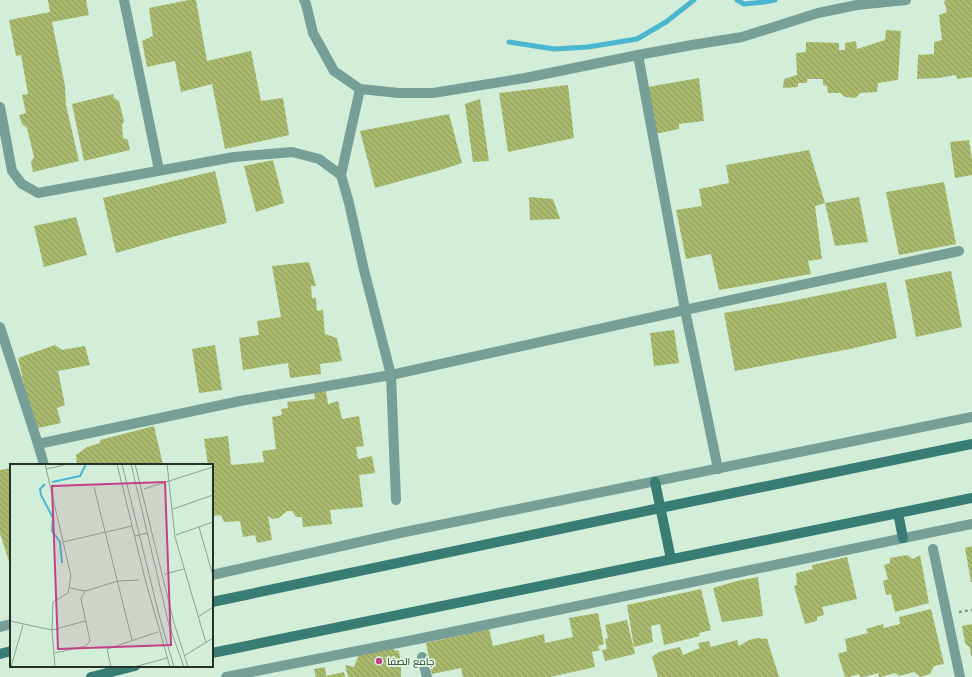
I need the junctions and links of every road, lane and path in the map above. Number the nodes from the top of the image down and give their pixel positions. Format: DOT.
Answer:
graph roads {
  1 [pos="124,0"];
  2 [pos="304,0"];
  3 [pos="906,0"];
  4 [pos="638,55"];
  5 [pos="360,89"];
  6 [pos="0,107"];
  7 [pos="159,170"];
  8 [pos="341,175"];
  9 [pos="959,252"];
  10 [pos="685,310"];
  11 [pos="0,327"];
  12 [pos="391,375"];
  13 [pos="972,417"];
  14 [pos="38,444"];
  15 [pos="972,444"];
  16 [pos="44,464"];
  17 [pos="718,469"];
  18 [pos="655,482"];
  19 [pos="972,498"];
  20 [pos="396,500"];
  21 [pos="660,508"];
  22 [pos="898,514"];
  23 [pos="972,524"];
  24 [pos="903,538"];
  25 [pos="933,549"];
  26 [pos="671,559"];
  27 [pos="213,575"];
  28 [pos="213,602"];
  29 [pos="10,624"];
  30 [pos="0,627"];
  31 [pos="10,651"];
  32 [pos="213,653"];
  33 [pos="0,654"];
  34 [pos="422,657"];
  35 [pos="133,667"];
  36 [pos="121,673"];
  37 [pos="91,677"];
  38 [pos="226,677"];
  39 [pos="427,677"];
  40 [pos="960,677"];
  1 -- 7 [label="street"];
  2 -- 5 [label="street"];
  3 -- 4 [label="street"];
  4 -- 5 [label="street"];
  4 -- 10 [label="street"];
  5 -- 8 [label="street"];
  6 -- 7 [label="street"];
  7 -- 8 [label="street"];
  8 -- 12 [label="street"];
  9 -- 10 [label="street"];
  10 -- 12 [label="street"];
  10 -- 17 [label="street"];
  11 -- 14 [label="street"];
  12 -- 14 [label="street"];
  12 -- 20 [label="street"];
  13 -- 17 [label="street"];
  14 -- 16 [label="street"];
  15 -- 21 [label="main road"];
  17 -- 18 [label="street"];
  18 -- 21 [label="main road"];
  18 -- 27 [label="street"];
  19 -- 22 [label="main road"];
  21 -- 26 [label="main road"];
  21 -- 28 [label="main road"];
  22 -- 24 [label="main road"];
  22 -- 26 [label="main road"];
  23 -- 24 [label="street"];
  24 -- 38 [label="street"];
  25 -- 40 [label="street"];
  26 -- 32 [label="main road"];
  29 -- 30 [label="street"];
  31 -- 33 [label="main road"];
  34 -- 39 [label="street"];
  35 -- 36 [label="main road"];
  36 -- 37 [label="main road"];
}
